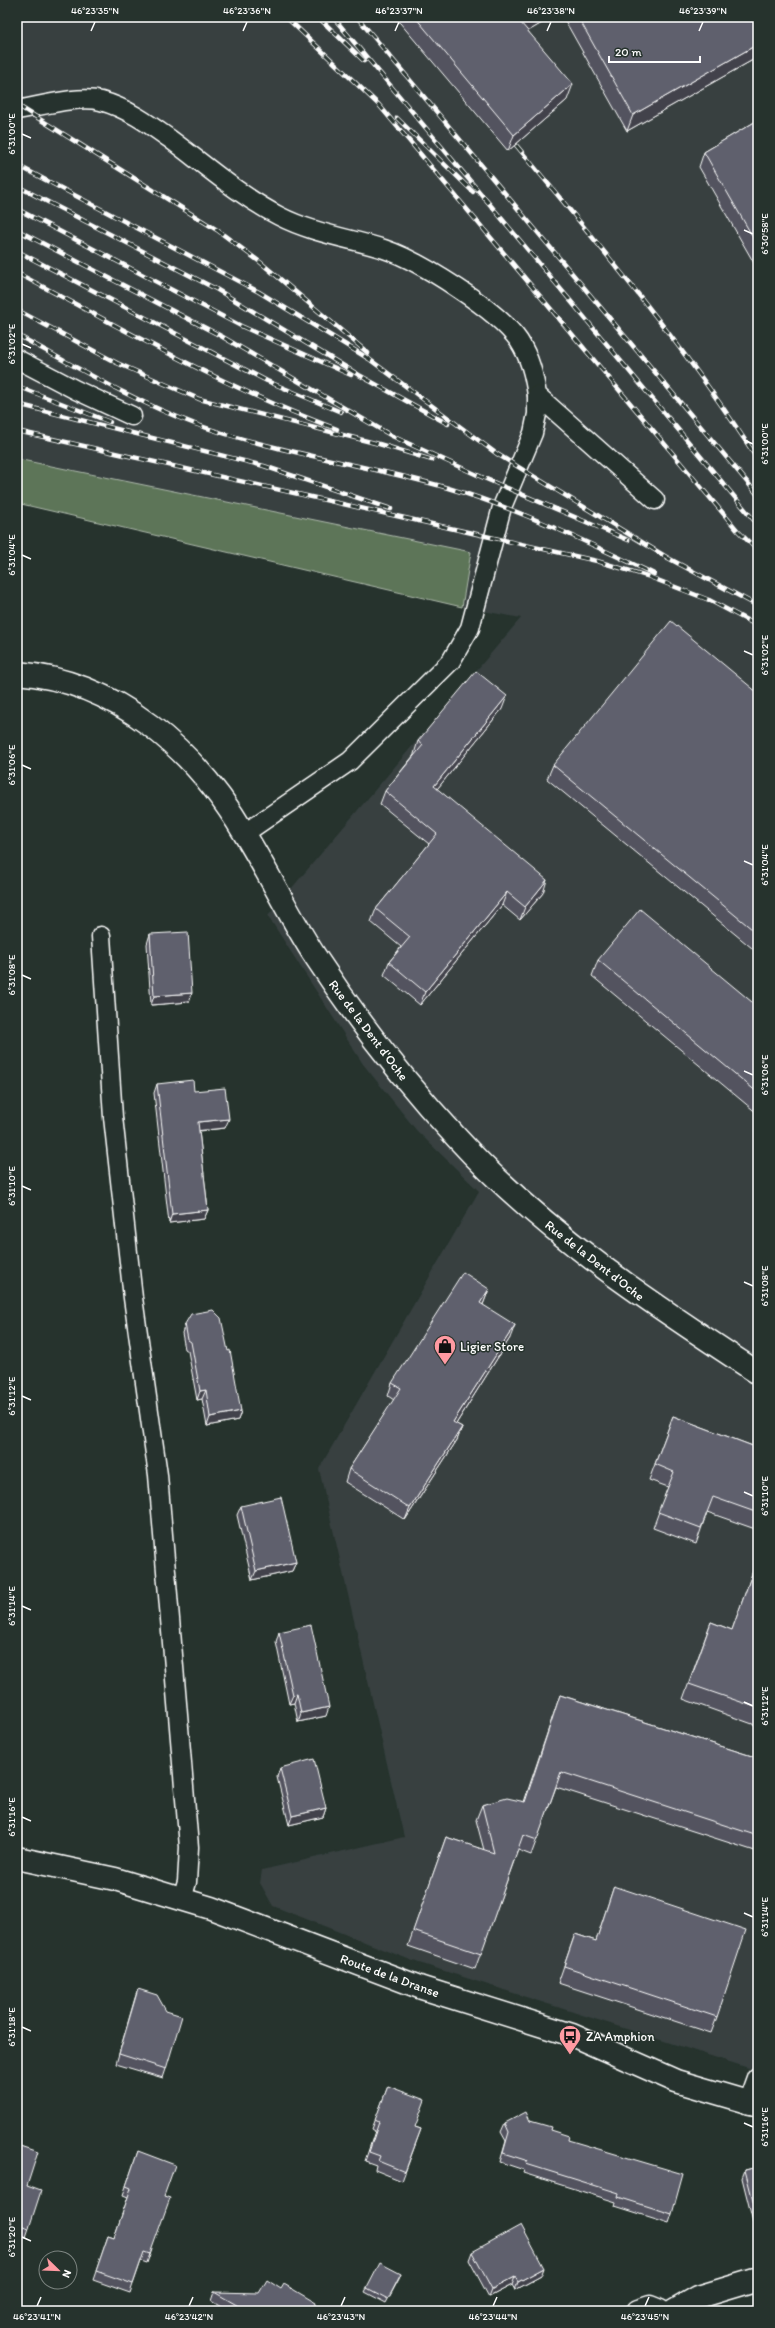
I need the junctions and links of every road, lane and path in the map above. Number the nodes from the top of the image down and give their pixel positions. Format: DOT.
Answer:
graph roads {
  1 [pos="17,110"];
  2 [pos="17,359"];
  3 [pos="537,394"];
  4 [pos="132,416"];
  5 [pos="654,500"];
  6 [pos="17,674"];
  7 [pos="244,833"];
  8 [pos="101,936"];
  9 [pos="758,1373"];
  10 [pos="17,1858"];
  11 [pos="182,1899"];
  12 [pos="758,2078"];
  13 [pos="753,2104"];
  14 [pos="758,2278"];
  15 [pos="638,2311"];
  16 [pos="660,2311"];
  17 [pos="674,2311"];
  1 -- 3 [label="lane"];
  2 -- 4 [label="lane"];
  3 -- 5 [label="lane"];
  3 -- 7 [label="lane"];
  6 -- 7 [label="street, Rue de la Dent d'Oche"];
  7 -- 9 [label="street, Rue de la Dent d'Oche"];
  8 -- 11 [label="lane"];
  10 -- 11 [label="street, Route de la Dranse"];
  11 -- 13 [label="street, Route de la Dranse"];
  12 -- 13 [label="street"];
  14 -- 17 [label="street"];
  15 -- 16 [label="street"];
}
